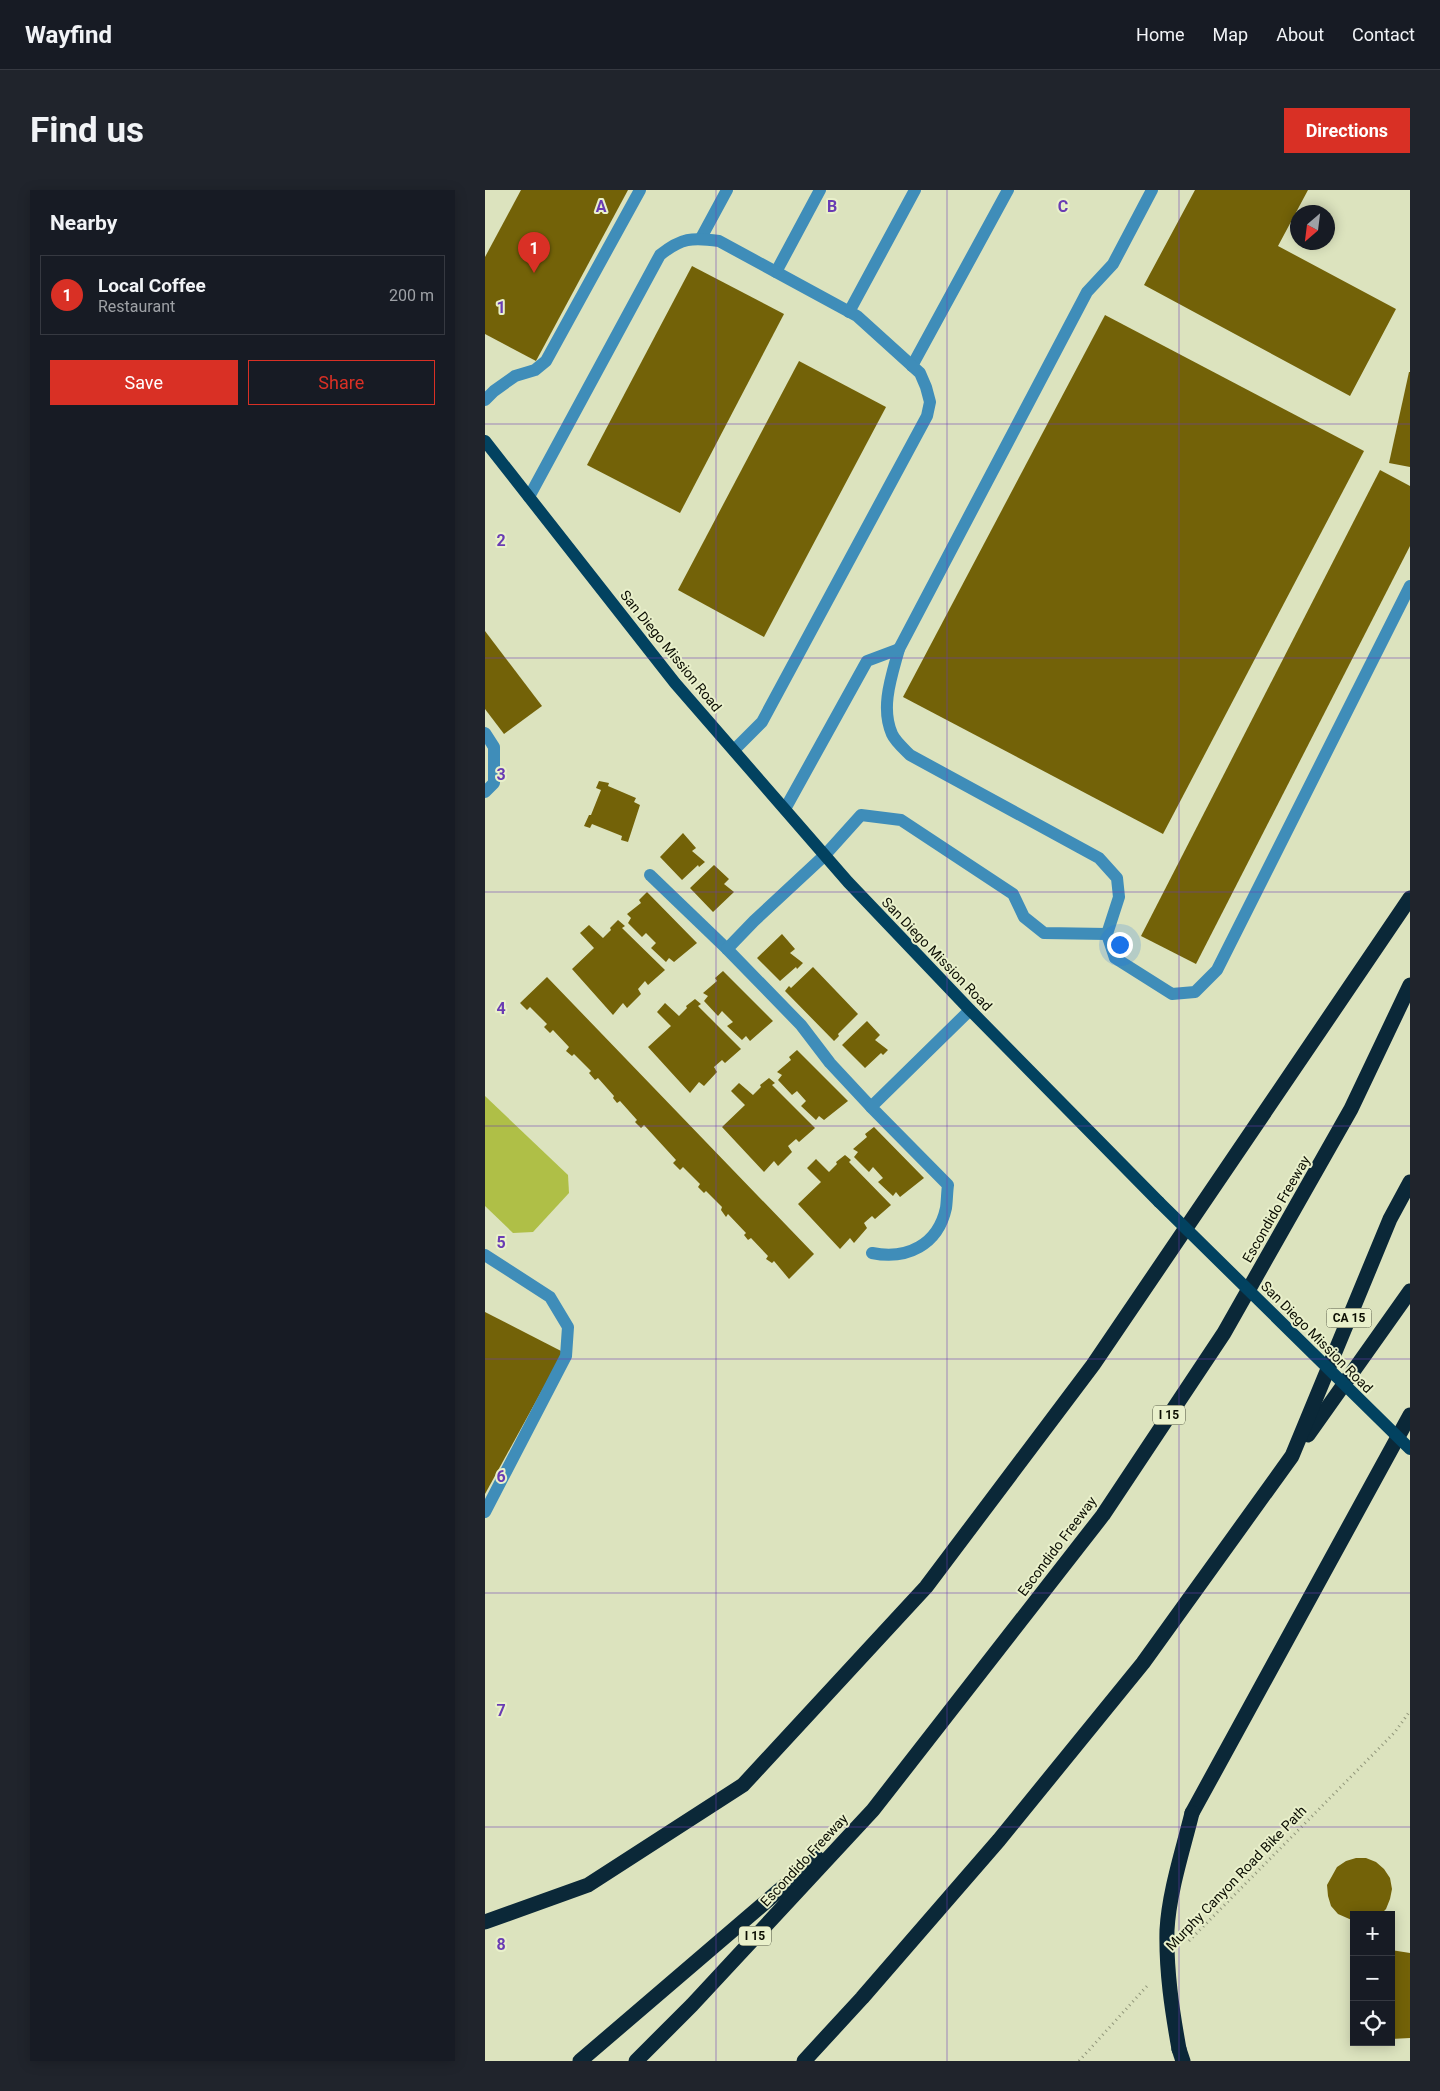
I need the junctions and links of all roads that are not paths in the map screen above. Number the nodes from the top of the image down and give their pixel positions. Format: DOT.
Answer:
graph roads {
  1 [pos="640,190"];
  2 [pos="727,190"];
  3 [pos="820,190"];
  4 [pos="915,190"];
  5 [pos="1008,190"];
  6 [pos="1152,190"];
  7 [pos="701,238"];
  8 [pos="776,272"];
  9 [pos="849,312"];
  10 [pos="912,366"];
  11 [pos="485,400"];
  12 [pos="485,441"];
  13 [pos="529,497"];
  14 [pos="1410,586"];
  15 [pos="899,649"];
  16 [pos="485,733"];
  17 [pos="734,750"];
  18 [pos="485,792"];
  19 [pos="785,809"];
  20 [pos="825,855"];
  21 [pos="650,875"];
  22 [pos="1410,898"];
  23 [pos="1107,934"];
  24 [pos="727,949"];
  25 [pos="1410,985"];
  26 [pos="970,1010"];
  27 [pos="871,1107"];
  28 [pos="1410,1182"];
  29 [pos="872,1253"];
  30 [pos="485,1256"];
  31 [pos="1410,1291"];
  32 [pos="1410,1415"];
  33 [pos="1410,1449"];
  34 [pos="1292,1456"];
  35 [pos="485,1512"];
  36 [pos="873,1810"];
  37 [pos="485,1922"];
  38 [pos="1181,2055"];
  39 [pos="580,2061"];
  40 [pos="636,2061"];
  41 [pos="804,2061"];
  1 -- 11 [label="lane"];
  2 -- 7 [label="lane"];
  3 -- 8 [label="lane"];
  4 -- 9 [label="lane"];
  5 -- 10 [label="lane"];
  6 -- 15 [label="lane"];
  7 -- 8 [label="lane"];
  7 -- 13 [label="lane"];
  8 -- 9 [label="lane"];
  9 -- 10 [label="lane"];
  10 -- 17 [label="lane"];
  12 -- 13 [label="main road, San Diego Mission Road"];
  13 -- 17 [label="main road, San Diego Mission Road"];
  14 -- 23 [label="lane"];
  15 -- 19 [label="lane"];
  15 -- 23 [label="lane"];
  16 -- 18 [label="lane"];
  17 -- 19 [label="main road, San Diego Mission Road"];
  19 -- 20 [label="main road, San Diego Mission Road"];
  20 -- 23 [label="lane"];
  20 -- 24 [label="lane"];
  20 -- 26 [label="main road, San Diego Mission Road"];
  21 -- 24 [label="lane"];
  22 -- 37 [label="highway"];
  24 -- 27 [label="lane"];
  25 -- 36 [label="highway, Escondido Freeway / I 15"];
  26 -- 27 [label="lane"];
  26 -- 33 [label="main road, San Diego Mission Road, bridge"];
  27 -- 29 [label="lane"];
  28 -- 34 [label="highway, CA 15"];
  30 -- 35 [label="lane"];
  31 -- 34 [label="highway"];
  32 -- 38 [label="highway, bridge"];
  34 -- 41 [label="highway"];
  36 -- 39 [label="highway"];
  36 -- 40 [label="highway, Escondido Freeway / I 15"];
}
